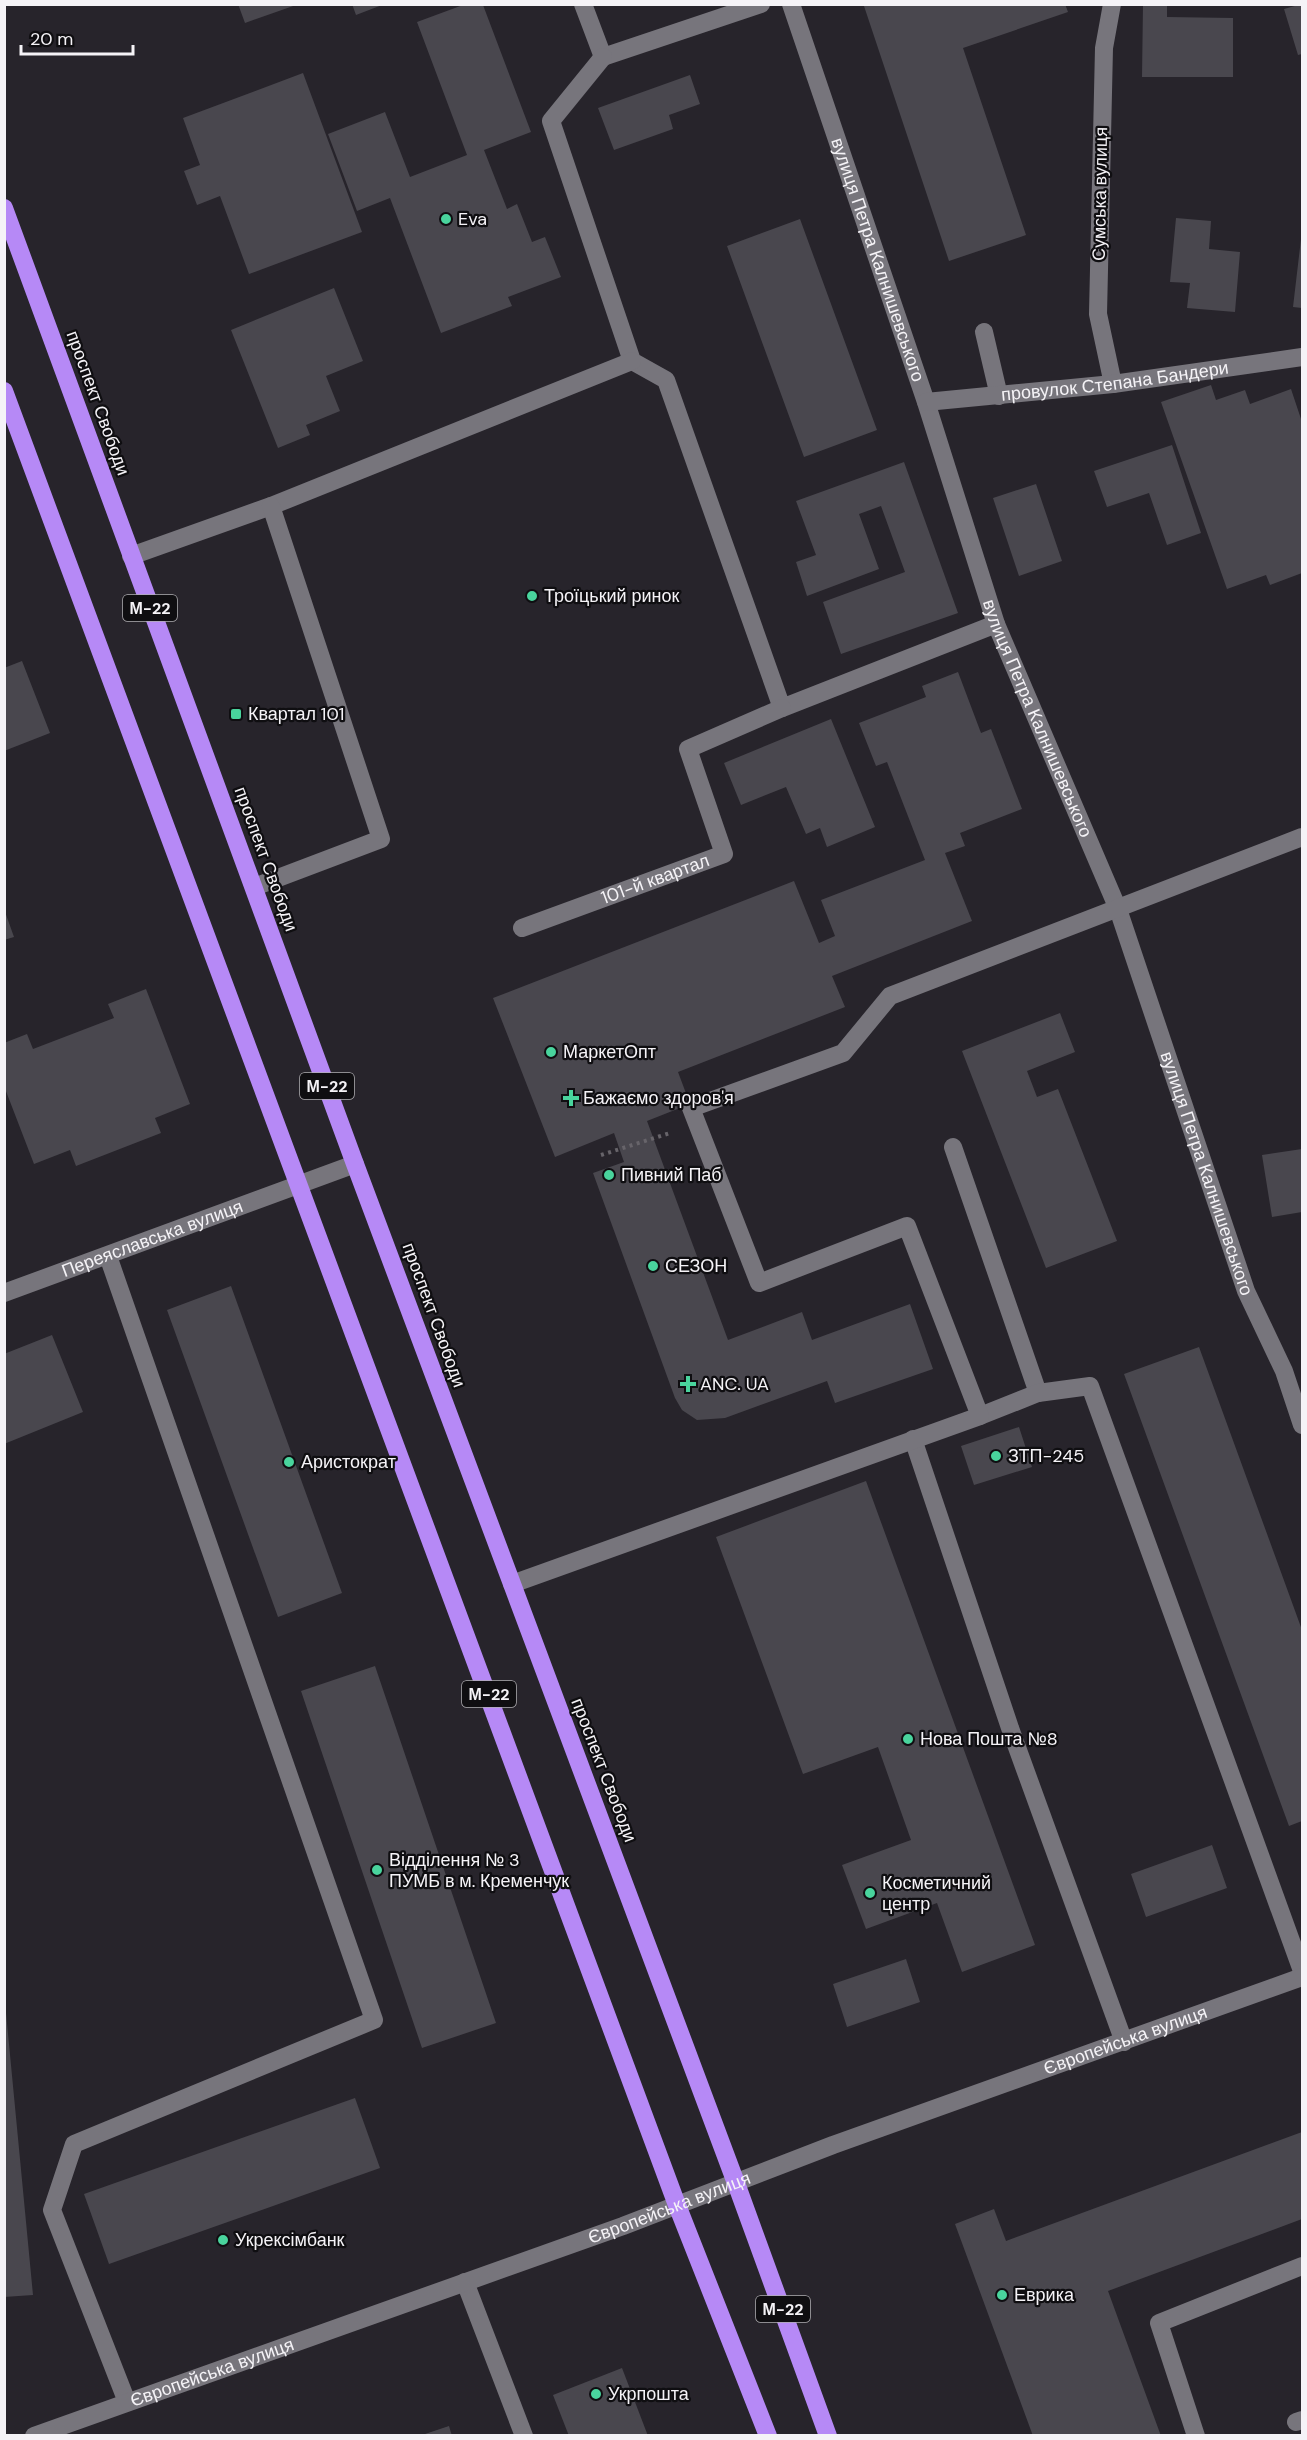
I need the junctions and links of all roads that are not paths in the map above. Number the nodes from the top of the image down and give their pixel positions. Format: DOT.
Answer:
graph roads {
  1 [pos="583,4"];
  2 [pos="761,4"];
  3 [pos="791,4"];
  4 [pos="1112,4"];
  5 [pos="603,57"];
  6 [pos="4,208"];
  7 [pos="984,332"];
  8 [pos="1302,357"];
  9 [pos="632,361"];
  10 [pos="1113,384"];
  11 [pos="4,391"];
  12 [pos="999,396"];
  13 [pos="926,402"];
  14 [pos="271,506"];
  15 [pos="131,556"];
  16 [pos="996,624"];
  17 [pos="782,708"];
  18 [pos="1302,837"];
  19 [pos="254,887"];
  20 [pos="1118,909"];
  21 [pos="522,928"];
  22 [pos="953,1148"];
  23 [pos="355,1164"];
  24 [pos="300,1184"];
  25 [pos="108,1256"];
  26 [pos="4,1293"];
  27 [pos="1284,1371"];
  28 [pos="1302,1375"];
  29 [pos="1038,1394"];
  30 [pos="980,1416"];
  31 [pos="1302,1425"];
  32 [pos="913,1439"];
  33 [pos="512,1584"];
  34 [pos="1302,1971"];
  35 [pos="1302,1977"];
  36 [pos="1124,2042"];
  37 [pos="736,2183"];
  38 [pos="677,2205"];
  39 [pos="1302,2266"];
  40 [pos="465,2282"];
  41 [pos="127,2402"];
  42 [pos="34,2436"];
  43 [pos="524,2436"];
  44 [pos="768,2436"];
  45 [pos="828,2436"];
  46 [pos="1196,2436"];
  1 -- 5 [label="street"];
  2 -- 5 [label="street"];
  3 -- 13 [label="street, вулиця Петра Калнишевського"];
  4 -- 10 [label="street, Сумська вулиця"];
  5 -- 9 [label="street"];
  6 -- 15 [label="highway, проспект Свободи / М-22"];
  7 -- 12 [label="street"];
  8 -- 10 [label="street, провулок Степана Бандери"];
  9 -- 14 [label="street"];
  9 -- 17 [label="street"];
  10 -- 12 [label="street, провулок Степана Бандери"];
  11 -- 24 [label="highway, М-22"];
  12 -- 13 [label="street, провулок Степана Бандери"];
  13 -- 16 [label="street, вулиця Петра Калнишевського"];
  14 -- 15 [label="street"];
  14 -- 19 [label="street"];
  15 -- 19 [label="highway, проспект Свободи / М-22"];
  16 -- 17 [label="street"];
  16 -- 20 [label="street, вулиця Петра Калнишевського"];
  17 -- 21 [label="street, 101-й квартал"];
  18 -- 20 [label="street"];
  19 -- 23 [label="highway, проспект Свободи / М-22"];
  20 -- 27 [label="street, вулиця Петра Калнишевського"];
  20 -- 30 [label="street"];
  22 -- 29 [label="street"];
  23 -- 24 [label="street, Переяславська вулиця"];
  23 -- 33 [label="highway, проспект Свободи / М-22"];
  24 -- 25 [label="street, Переяславська вулиця"];
  24 -- 38 [label="highway, М-22"];
  25 -- 26 [label="street, Переяславська вулиця"];
  25 -- 41 [label="street"];
  27 -- 28 [label="street"];
  27 -- 31 [label="street, вулиця Петра Калнишевського"];
  29 -- 30 [label="street"];
  29 -- 34 [label="street"];
  30 -- 32 [label="street"];
  32 -- 33 [label="street"];
  32 -- 36 [label="street"];
  33 -- 37 [label="highway, проспект Свободи / М-22"];
  35 -- 36 [label="street, Європейська вулиця"];
  36 -- 37 [label="street, Європейська вулиця"];
  37 -- 38 [label="street, Європейська вулиця"];
  37 -- 45 [label="highway, проспект Свободи / М-22"];
  38 -- 40 [label="street, Європейська вулиця"];
  38 -- 44 [label="highway, М-22"];
  39 -- 46 [label="street"];
  40 -- 41 [label="street, Європейська вулиця"];
  40 -- 43 [label="street"];
  41 -- 42 [label="street, Європейська вулиця"];
}
